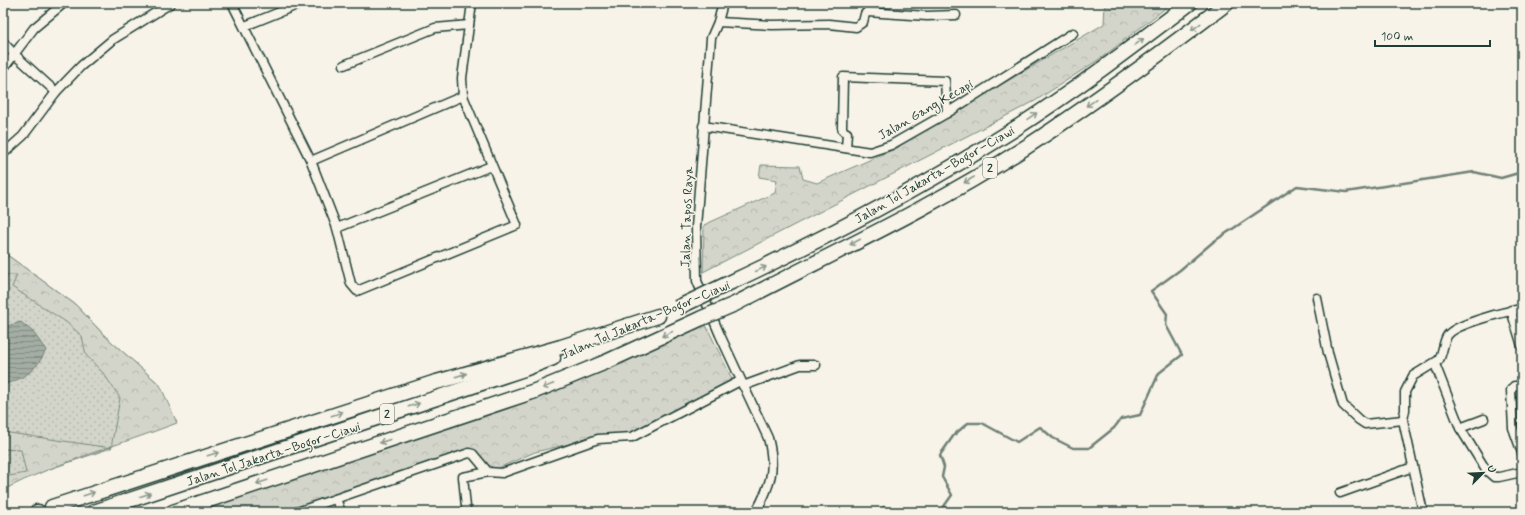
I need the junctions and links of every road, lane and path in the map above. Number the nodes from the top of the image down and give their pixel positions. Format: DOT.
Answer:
graph roads {
  1 [pos="64,3"];
  2 [pos="171,3"];
  3 [pos="232,3"];
  4 [pos="302,3"];
  5 [pos="472,3"];
  6 [pos="723,3"];
  7 [pos="1190,3"];
  8 [pos="1227,3"];
  9 [pos="956,15"];
  10 [pos="718,22"];
  11 [pos="469,25"];
  12 [pos="245,26"];
  13 [pos="1073,33"];
  14 [pos="3,42"];
  15 [pos="14,54"];
  16 [pos="344,65"];
  17 [pos="3,69"];
  18 [pos="56,92"];
  19 [pos="463,96"];
  20 [pos="947,113"];
  21 [pos="703,126"];
  22 [pos="846,148"];
  23 [pos="3,154"];
  24 [pos="311,161"];
  25 [pos="491,166"];
  26 [pos="337,228"];
  27 [pos="1316,298"];
  28 [pos="1522,309"];
  29 [pos="1511,310"];
  30 [pos="658,316"];
  31 [pos="1522,346"];
  32 [pos="1435,364"];
  33 [pos="816,366"];
  34 [pos="742,384"];
  35 [pos="1522,386"];
  36 [pos="1484,419"];
  37 [pos="1403,420"];
  38 [pos="1460,428"];
  39 [pos="1522,453"];
  40 [pos="1414,467"];
  41 [pos="488,472"];
  42 [pos="1522,472"];
  43 [pos="1340,493"];
  44 [pos="336,498"];
  45 [pos="52,507"];
  46 [pos="466,507"];
  47 [pos="94,512"];
  48 [pos="173,512"];
  49 [pos="297,512"];
  50 [pos="341,512"];
  51 [pos="756,512"];
  52 [pos="1423,512"];
  1 -- 15 [label="street"];
  2 -- 18 [label="street"];
  3 -- 12 [label="street"];
  4 -- 12 [label="street"];
  5 -- 11 [label="street"];
  6 -- 10 [label="street, Jalan Tapos Raya"];
  30 -- 7 [label="highway, Jalan Tol Jakarta–Bogor–Ciawi / 2, one-way, bridge"];
  8 -- 48 [label="highway, Jalan Tol Jakarta–Bogor–Ciawi / 2, one-way, bridge"];
  9 -- 10 [label="street"];
  10 -- 21 [label="street, Jalan Tapos Raya"];
  11 -- 16 [label="street"];
  11 -- 19 [label="street"];
  12 -- 24 [label="street"];
  13 -- 20 [label="street, Jalan Gang Kecapi"];
  14 -- 15 [label="street"];
  15 -- 17 [label="street"];
  15 -- 18 [label="street"];
  18 -- 23 [label="street"];
  19 -- 24 [label="street"];
  19 -- 25 [label="street"];
  20 -- 22 [label="street, Jalan Gang Kecapi"];
  20 -- 22 [label="street"];
  21 -- 22 [label="street, Jalan Gang Kecapi"];
  21 -- 34 [label="street, Jalan Tapos Raya"];
  24 -- 26 [label="street"];
  25 -- 26 [label="street"];
  25 -- 26 [label="street"];
  27 -- 37 [label="street"];
  28 -- 29 [label="street"];
  29 -- 31 [label="street"];
  29 -- 32 [label="street"];
  45 -- 30 [label="highway, one-way"];
  47 -- 30 [label="highway, Jalan Tol Jakarta–Bogor–Ciawi / 2, one-way"];
  32 -- 37 [label="street"];
  32 -- 38 [label="street"];
  33 -- 34 [label="street"];
  34 -- 41 [label="street"];
  34 -- 51 [label="street, Jalan Tapos Raya"];
  35 -- 39 [label="street"];
  36 -- 38 [label="street"];
  37 -- 40 [label="street"];
  38 -- 42 [label="street"];
  40 -- 43 [label="street"];
  40 -- 52 [label="street"];
  41 -- 44 [label="street"];
  41 -- 46 [label="street"];
  44 -- 49 [label="street"];
  44 -- 50 [label="street"];
}
